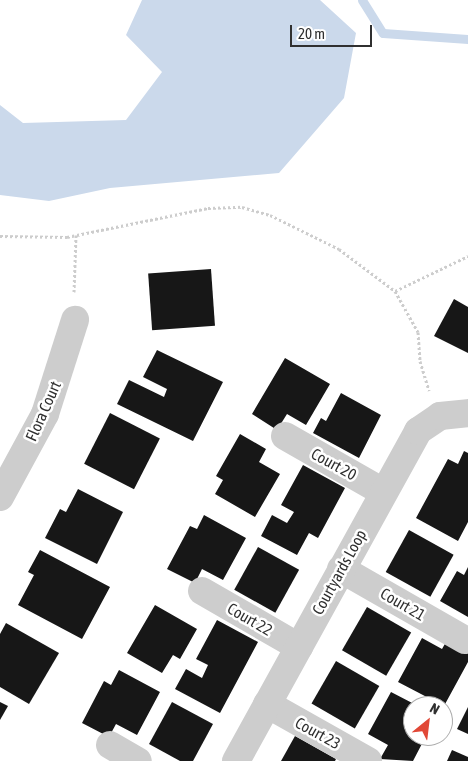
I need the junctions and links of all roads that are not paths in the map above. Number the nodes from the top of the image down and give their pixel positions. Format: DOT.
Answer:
graph roads {
  1 [pos="75,320"];
  2 [pos="468,413"];
  3 [pos="285,436"];
  4 [pos="383,492"];
  5 [pos="0,496"];
  6 [pos="341,569"];
  7 [pos="202,591"];
  8 [pos="465,640"];
  9 [pos="299,646"];
  10 [pos="267,704"];
  11 [pos="110,745"];
  12 [pos="138,761"];
  13 [pos="236,761"];
  14 [pos="368,761"];
  1 -- 5 [label="street, Flora Court"];
  2 -- 4 [label="street, Courtyards Loop"];
  3 -- 4 [label="street, Court 20"];
  4 -- 6 [label="street, Courtyards Loop"];
  6 -- 8 [label="street, Court 21"];
  6 -- 9 [label="street, Courtyards Loop"];
  7 -- 9 [label="street, Court 22"];
  9 -- 10 [label="street, Courtyards Loop"];
  10 -- 13 [label="street, Courtyards Loop"];
  10 -- 14 [label="street, Court 23"];
  11 -- 12 [label="street"];
}
